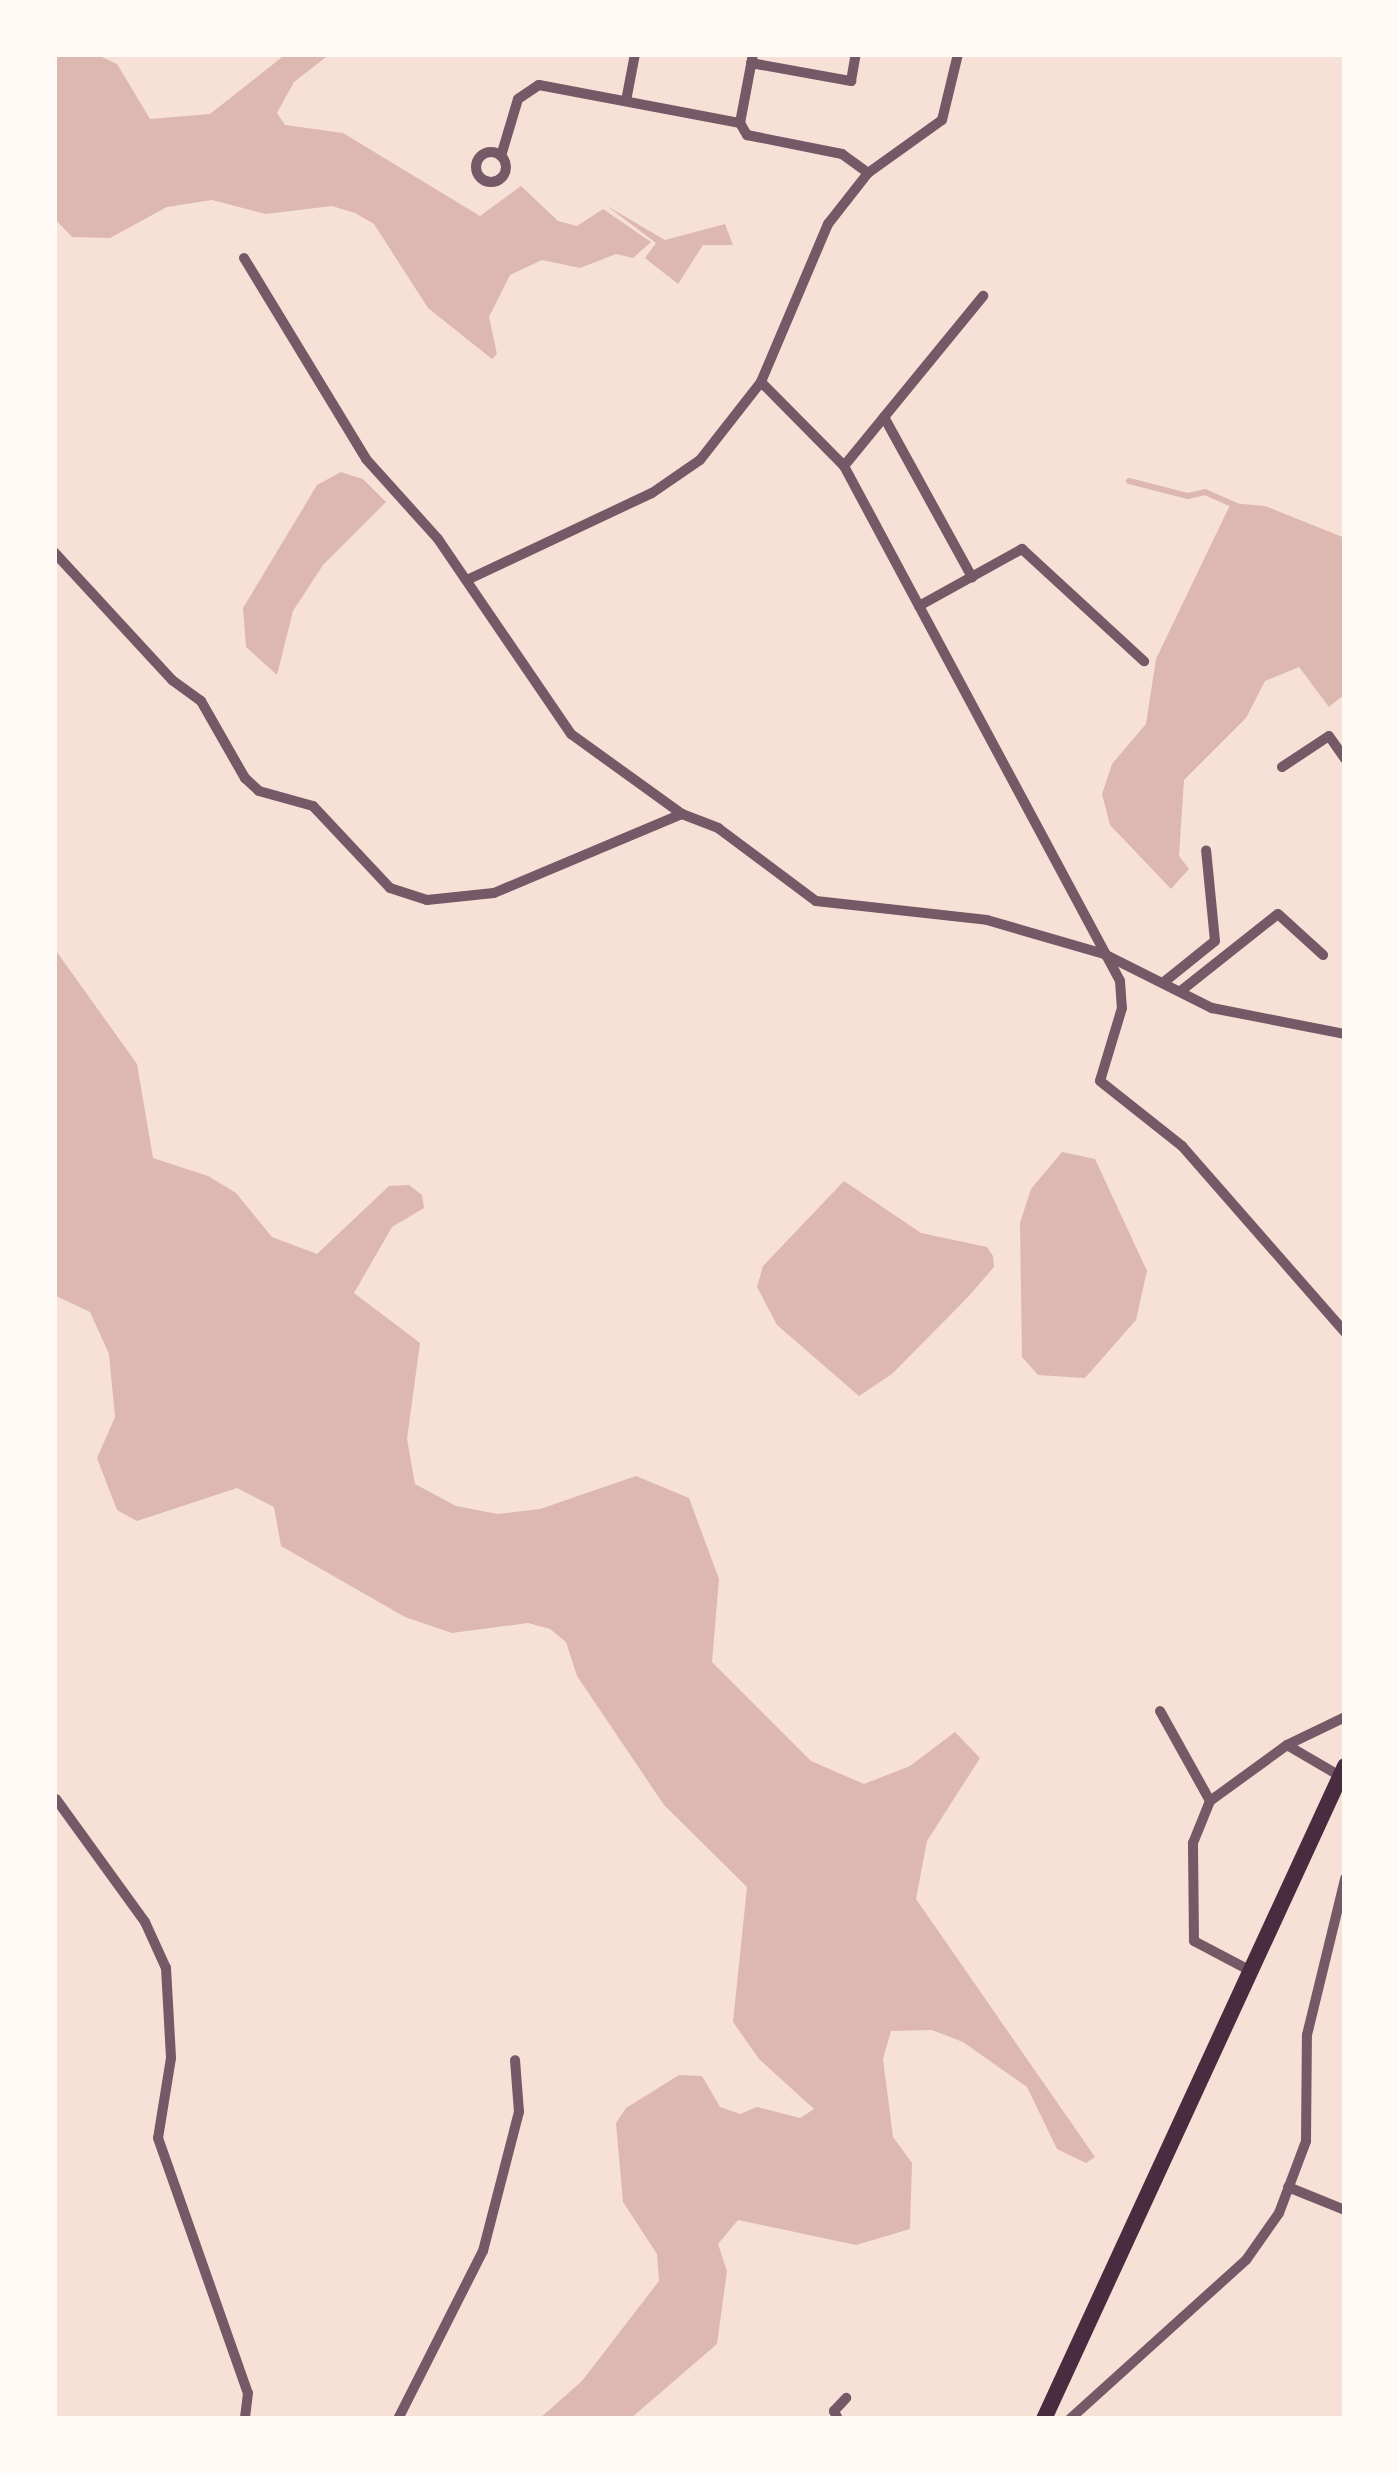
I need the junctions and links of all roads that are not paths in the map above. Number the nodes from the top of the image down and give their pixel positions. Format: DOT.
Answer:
graph roads {
  1 [pos="635,54"];
  2 [pos="856,54"];
  3 [pos="958,54"];
  4 [pos="752,58"];
  5 [pos="626,100"];
  6 [pos="740,123"];
  7 [pos="501,156"];
  8 [pos="868,173"];
  9 [pos="244,258"];
  10 [pos="983,296"];
  11 [pos="761,382"];
  12 [pos="884,417"];
  13 [pos="844,466"];
  14 [pos="54,552"];
  15 [pos="972,577"];
  16 [pos="467,580"];
  17 [pos="919,607"];
  18 [pos="1144,661"];
  19 [pos="1345,759"];
  20 [pos="1282,767"];
  21 [pos="682,814"];
  22 [pos="1206,850"];
  23 [pos="1104,954"];
  24 [pos="1323,955"];
  25 [pos="1165,982"];
  26 [pos="1182,990"];
  27 [pos="1345,1034"];
  28 [pos="1345,1332"];
  29 [pos="1160,1711"];
  30 [pos="1345,1717"];
  31 [pos="1287,1745"];
  32 [pos="1343,1771"];
  33 [pos="56,1799"];
  34 [pos="1210,1801"];
  35 [pos="1345,1879"];
  36 [pos="1250,1970"];
  37 [pos="515,2060"];
  38 [pos="1288,2187"];
  39 [pos="1345,2210"];
  40 [pos="846,2398"];
  41 [pos="245,2419"];
  42 [pos="398,2419"];
  43 [pos="838,2419"];
  44 [pos="1044,2419"];
  45 [pos="1070,2419"];
  1 -- 5 [label="street"];
  2 -- 4 [label="street"];
  3 -- 8 [label="street"];
  4 -- 6 [label="street"];
  5 -- 6 [label="street"];
  5 -- 7 [label="street"];
  6 -- 8 [label="street"];
  8 -- 11 [label="street"];
  9 -- 16 [label="street"];
  10 -- 12 [label="street"];
  11 -- 13 [label="street"];
  11 -- 16 [label="street"];
  12 -- 13 [label="street"];
  12 -- 15 [label="street"];
  13 -- 17 [label="street"];
  14 -- 21 [label="street"];
  15 -- 17 [label="street"];
  15 -- 18 [label="street"];
  16 -- 21 [label="street"];
  17 -- 23 [label="street"];
  19 -- 20 [label="street"];
  21 -- 23 [label="street"];
  22 -- 25 [label="street"];
  23 -- 25 [label="street"];
  23 -- 28 [label="street"];
  24 -- 26 [label="street"];
  25 -- 26 [label="street"];
  26 -- 27 [label="street"];
  29 -- 34 [label="street"];
  30 -- 31 [label="street"];
  31 -- 32 [label="street"];
  31 -- 34 [label="street"];
  32 -- 36 [label="main road"];
  33 -- 41 [label="street"];
  34 -- 36 [label="street"];
  35 -- 38 [label="street"];
  36 -- 44 [label="main road"];
  37 -- 42 [label="street"];
  38 -- 39 [label="street"];
  38 -- 45 [label="street"];
  40 -- 43 [label="street"];
}
